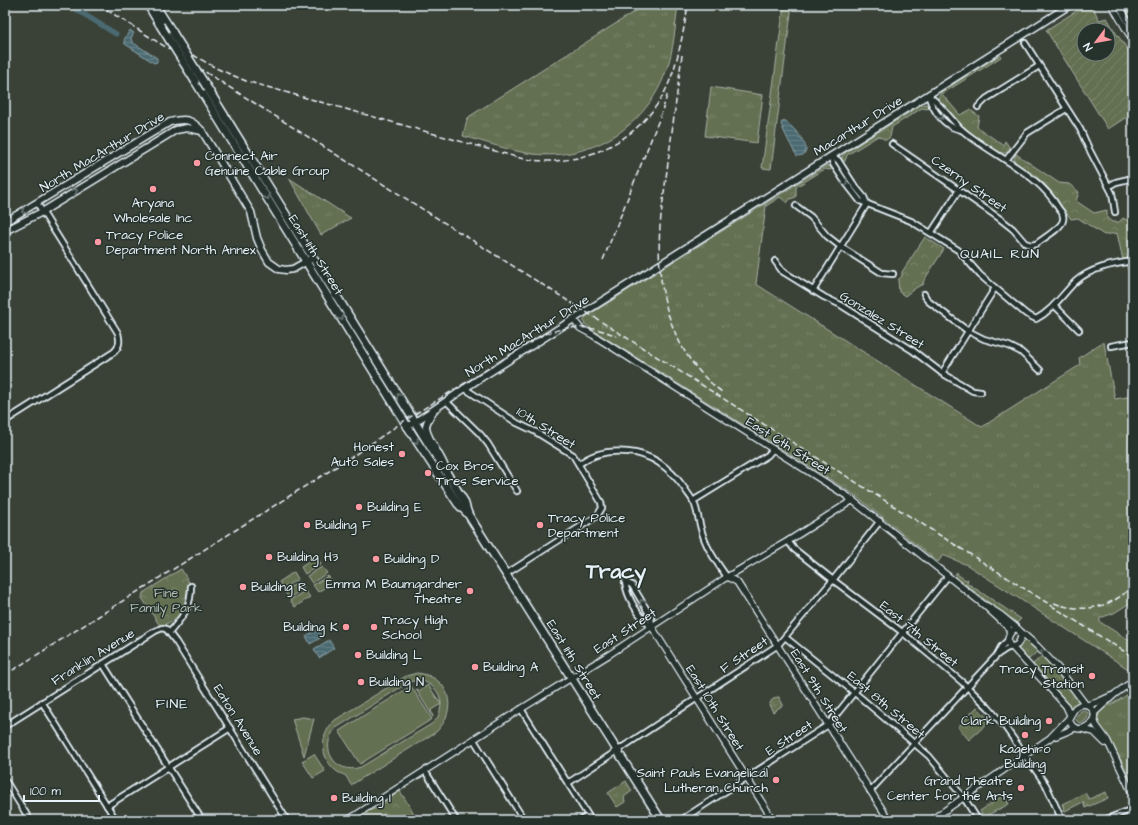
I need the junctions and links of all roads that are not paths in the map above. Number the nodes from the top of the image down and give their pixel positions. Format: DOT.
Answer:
graph roads {
  1 [pos="148,5"];
  2 [pos="155,5"];
  3 [pos="1070,5"];
  4 [pos="1112,5"];
  5 [pos="1119,5"];
  6 [pos="1133,30"];
  7 [pos="1133,41"];
  8 [pos="1025,42"];
  9 [pos="1039,66"];
  10 [pos="928,95"];
  11 [pos="978,107"];
  12 [pos="1066,109"];
  13 [pos="202,131"];
  14 [pos="892,144"];
  15 [pos="831,156"];
  16 [pos="1006,160"];
  17 [pos="1133,178"];
  18 [pos="1109,186"];
  19 [pos="959,190"];
  20 [pos="37,203"];
  21 [pos="867,204"];
  22 [pos="796,206"];
  23 [pos="42,212"];
  24 [pos="1115,212"];
  25 [pos="5,222"];
  26 [pos="5,231"];
  27 [pos="931,233"];
  28 [pos="841,247"];
  29 [pos="313,257"];
  30 [pos="306,261"];
  31 [pos="775,261"];
  32 [pos="1132,261"];
  33 [pos="659,265"];
  34 [pos="893,274"];
  35 [pos="1133,276"];
  36 [pos="995,288"];
  37 [pos="813,291"];
  38 [pos="924,294"];
  39 [pos="1054,305"];
  40 [pos="573,319"];
  41 [pos="1079,330"];
  42 [pos="968,331"];
  43 [pos="1133,342"];
  44 [pos="1110,346"];
  45 [pos="1040,370"];
  46 [pos="942,372"];
  47 [pos="464,388"];
  48 [pos="981,392"];
  49 [pos="446,401"];
  50 [pos="434,410"];
  51 [pos="5,421"];
  52 [pos="415,422"];
  53 [pos="408,427"];
  54 [pos="773,449"];
  55 [pos="578,464"];
  56 [pos="448,475"];
  57 [pos="517,491"];
  58 [pos="693,500"];
  59 [pos="853,500"];
  60 [pos="468,514"];
  61 [pos="880,521"];
  62 [pos="788,541"];
  63 [pos="506,574"];
  64 [pos="948,576"];
  65 [pos="727,577"];
  66 [pos="833,580"];
  67 [pos="191,586"];
  68 [pos="983,604"];
  69 [pos="652,627"];
  70 [pos="1019,630"];
  71 [pos="170,632"];
  72 [pos="902,632"];
  73 [pos="1010,633"];
  74 [pos="785,637"];
  75 [pos="1008,640"];
  76 [pos="778,645"];
  77 [pos="1012,647"];
  78 [pos="997,655"];
  79 [pos="103,664"];
  80 [pos="572,678"];
  81 [pos="1133,681"];
  82 [pos="967,687"];
  83 [pos="854,693"];
  84 [pos="1115,694"];
  85 [pos="697,699"];
  86 [pos="42,702"];
  87 [pos="1087,704"];
  88 [pos="521,709"];
  89 [pos="1094,715"];
  90 [pos="1070,717"];
  91 [pos="828,725"];
  92 [pos="5,726"];
  93 [pos="230,728"];
  94 [pos="1074,728"];
  95 [pos="1082,729"];
  96 [pos="1050,738"];
  97 [pos="474,740"];
  98 [pos="916,743"];
  99 [pos="1111,750"];
  100 [pos="617,751"];
  101 [pos="1025,755"];
  102 [pos="169,767"];
  103 [pos="425,771"];
  104 [pos="747,778"];
  105 [pos="5,780"];
  106 [pos="568,784"];
  107 [pos="870,790"];
  108 [pos="1133,795"];
  109 [pos="964,798"];
  110 [pos="107,806"];
  111 [pos="1133,809"];
  112 [pos="589,818"];
  113 [pos="30,820"];
  114 [pos="116,820"];
  115 [pos="202,820"];
  116 [pos="287,820"];
  117 [pos="348,820"];
  118 [pos="456,820"];
  119 [pos="524,820"];
  120 [pos="581,820"];
  121 [pos="660,820"];
  122 [pos="681,820"];
  123 [pos="774,820"];
  124 [pos="889,820"];
  125 [pos="932,820"];
  126 [pos="978,820"];
  127 [pos="1062,820"];
  128 [pos="1104,820"];
  1 -- 30 [label="main road, East 11th Street, one-way, bridge"];
  2 -- 29 [label="main road, East 11th Street, bridge"];
  3 -- 10 [label="main road, Macarthur Drive"];
  4 -- 7 [label="street"];
  5 -- 6 [label="street"];
  8 -- 9 [label="street"];
  9 -- 11 [label="street"];
  9 -- 12 [label="street"];
  10 -- 15 [label="main road, Macarthur Drive"];
  10 -- 16 [label="street"];
  12 -- 16 [label="street"];
  12 -- 18 [label="street"];
  13 -- 20 [label="main road, North MacArthur Drive"];
  23 -- 13 [label="main road, North MacArthur Drive, one-way"];
  13 -- 30 [label="main road"];
  14 -- 19 [label="street, Czerny Street"];
  15 -- 21 [label="street"];
  15 -- 33 [label="main road, Macarthur Drive"];
  16 -- 19 [label="street, Czerny Street"];
  17 -- 18 [label="street"];
  18 -- 24 [label="street"];
  19 -- 27 [label="street"];
  20 -- 23 [label="street"];
  20 -- 25 [label="main road, North MacArthur Drive, one-way"];
  21 -- 27 [label="street"];
  21 -- 28 [label="street"];
  22 -- 28 [label="street"];
  23 -- 26 [label="main road, North MacArthur Drive"];
  23 -- 51 [label="street"];
  27 -- 36 [label="street"];
  28 -- 34 [label="street"];
  28 -- 37 [label="street"];
  29 -- 30 [label="main road"];
  52 -- 29 [label="main road, East 11th Street, one-way"];
  30 -- 53 [label="main road, East 11th Street, one-way"];
  31 -- 37 [label="street, Gonzalez Street"];
  32 -- 35 [label="street"];
  32 -- 39 [label="street"];
  33 -- 40 [label="main road, North MacArthur Drive"];
  36 -- 39 [label="street"];
  36 -- 42 [label="street"];
  37 -- 46 [label="street, Gonzalez Street"];
  38 -- 42 [label="street"];
  39 -- 41 [label="street"];
  40 -- 47 [label="main road, North MacArthur Drive"];
  40 -- 54 [label="street, East 6th Street"];
  42 -- 45 [label="street"];
  42 -- 46 [label="street"];
  43 -- 44 [label="street"];
  46 -- 48 [label="street, Gonzalez Street"];
  47 -- 49 [label="main road, North MacArthur Drive"];
  47 -- 55 [label="street, 10th Street"];
  49 -- 50 [label="main road, North MacArthur Drive"];
  49 -- 57 [label="street"];
  50 -- 52 [label="main road, North MacArthur Drive"];
  50 -- 56 [label="main road"];
  52 -- 53 [label="main road, North MacArthur Drive"];
  52 -- 56 [label="main road, East 11th Street"];
  53 -- 60 [label="main road, East 11th Street, one-way"];
  54 -- 58 [label="street"];
  54 -- 59 [label="street, East 6th Street"];
  55 -- 58 [label="street"];
  55 -- 63 [label="street, 10th Street"];
  56 -- 60 [label="main road, East 11th Street"];
  58 -- 65 [label="street"];
  59 -- 61 [label="street, East 6th Street"];
  59 -- 62 [label="street, East Street"];
  60 -- 63 [label="main road, East 11th Street"];
  61 -- 64 [label="street, East 6th Street"];
  61 -- 66 [label="street, F Street"];
  62 -- 65 [label="street, East Street"];
  62 -- 66 [label="street, East 7th Street"];
  63 -- 80 [label="main road, East 11th Street"];
  64 -- 68 [label="street, East 6th Street"];
  64 -- 72 [label="street, E Street"];
  65 -- 69 [label="street, East Street"];
  65 -- 76 [label="street, East 9th Street"];
  66 -- 72 [label="street, East 7th Street"];
  66 -- 74 [label="street, F Street"];
  67 -- 71 [label="street"];
  68 -- 70 [label="street, East 6th Street"];
  68 -- 73 [label="street, East 6th Street"];
  69 -- 69 [label="street, East 10th Street, one-way"];
  69 -- 80 [label="street, East Street"];
  69 -- 85 [label="street, East 10th Street"];
  70 -- 73 [label="street"];
  70 -- 77 [label="street"];
  87 -- 70 [label="street, East 6th Street, one-way"];
  71 -- 79 [label="street, Franklin Avenue"];
  71 -- 93 [label="street, Eaton Avenue"];
  72 -- 82 [label="street, East 7th Street"];
  72 -- 83 [label="street, E Street"];
  73 -- 75 [label="street"];
  74 -- 76 [label="street, F Street"];
  74 -- 83 [label="street, East 8th Street"];
  75 -- 77 [label="street"];
  75 -- 78 [label="street"];
  76 -- 85 [label="street, F Street"];
  76 -- 91 [label="street, East 9th Street"];
  77 -- 78 [label="street"];
  77 -- 90 [label="street"];
  78 -- 82 [label="street"];
  79 -- 86 [label="street, Franklin Avenue"];
  79 -- 102 [label="street"];
  80 -- 88 [label="street, East Street"];
  80 -- 100 [label="main road, East 11th Street"];
  81 -- 84 [label="street"];
  82 -- 98 [label="street"];
  82 -- 101 [label="street, East 7th Street"];
  83 -- 91 [label="street, E Street"];
  83 -- 98 [label="street, East 8th Street"];
  84 -- 87 [label="street"];
  84 -- 89 [label="street"];
  85 -- 100 [label="street, F Street"];
  85 -- 104 [label="street, East 10th Street"];
  86 -- 92 [label="street, Franklin Avenue"];
  86 -- 110 [label="street"];
  87 -- 89 [label="street"];
  87 -- 90 [label="street"];
  88 -- 97 [label="street, East Street"];
  88 -- 106 [label="street"];
  89 -- 95 [label="street"];
  89 -- 99 [label="street"];
  90 -- 94 [label="street"];
  90 -- 96 [label="street"];
  91 -- 104 [label="street, E Street"];
  91 -- 107 [label="street, East 9th Street"];
  93 -- 102 [label="street"];
  93 -- 116 [label="street, Eaton Avenue"];
  94 -- 95 [label="street"];
  94 -- 96 [label="street"];
  95 -- 99 [label="street"];
  96 -- 101 [label="street"];
  97 -- 103 [label="street, East Street"];
  97 -- 119 [label="street"];
  98 -- 107 [label="street"];
  98 -- 109 [label="street, East 8th Street"];
  99 -- 108 [label="street"];
  100 -- 106 [label="street, F Street"];
  100 -- 121 [label="main road, East 11th Street"];
  101 -- 109 [label="street"];
  101 -- 127 [label="street, East 7th Street"];
  102 -- 110 [label="street"];
  102 -- 115 [label="street"];
  103 -- 117 [label="street, East Street"];
  103 -- 118 [label="street"];
  104 -- 122 [label="street, E Street"];
  104 -- 123 [label="street, East 10th Street"];
  105 -- 113 [label="street"];
  106 -- 112 [label="street"];
  107 -- 124 [label="street, East 9th Street"];
  109 -- 125 [label="street"];
  109 -- 126 [label="street, East 8th Street"];
  110 -- 114 [label="street"];
  111 -- 128 [label="street"];
  112 -- 120 [label="street"];
}
